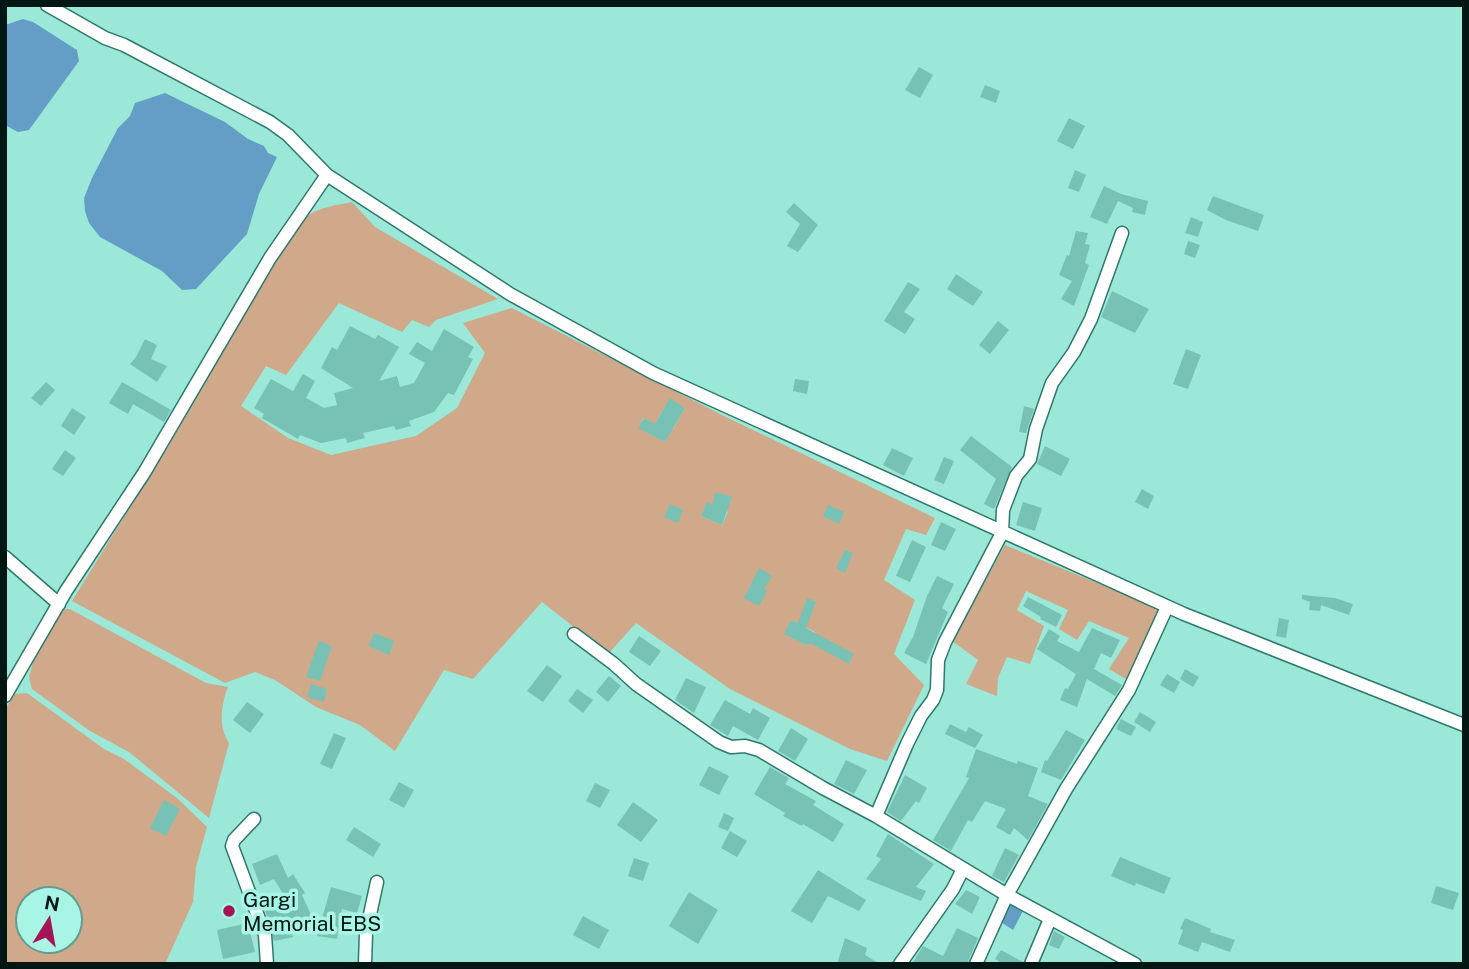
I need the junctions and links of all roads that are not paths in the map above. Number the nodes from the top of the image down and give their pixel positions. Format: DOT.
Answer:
graph roads {
  1 [pos="47,5"];
  2 [pos="327,175"];
  3 [pos="1122,233"];
  4 [pos="1002,533"];
  5 [pos="5,557"];
  6 [pos="59,604"];
  7 [pos="1167,607"];
  8 [pos="574,634"];
  9 [pos="5,696"];
  10 [pos="1464,725"];
  11 [pos="876,816"];
  12 [pos="254,819"];
  13 [pos="963,869"];
  14 [pos="377,882"];
  15 [pos="1007,895"];
  16 [pos="1050,919"];
  17 [pos="267,964"];
  18 [pos="365,964"];
  19 [pos="900,964"];
  20 [pos="976,964"];
  21 [pos="1031,964"];
  22 [pos="1135,964"];
  1 -- 2 [label="street"];
  2 -- 4 [label="street"];
  2 -- 6 [label="street"];
  3 -- 4 [label="street"];
  4 -- 7 [label="street"];
  4 -- 11 [label="street"];
  5 -- 6 [label="street"];
  6 -- 9 [label="street"];
  7 -- 10 [label="street"];
  7 -- 15 [label="street"];
  8 -- 11 [label="street"];
  11 -- 13 [label="street"];
  12 -- 17 [label="street"];
  13 -- 15 [label="street"];
  13 -- 19 [label="street"];
  14 -- 18 [label="street"];
  15 -- 16 [label="street"];
  15 -- 20 [label="street"];
  16 -- 21 [label="street"];
  16 -- 22 [label="street"];
}
